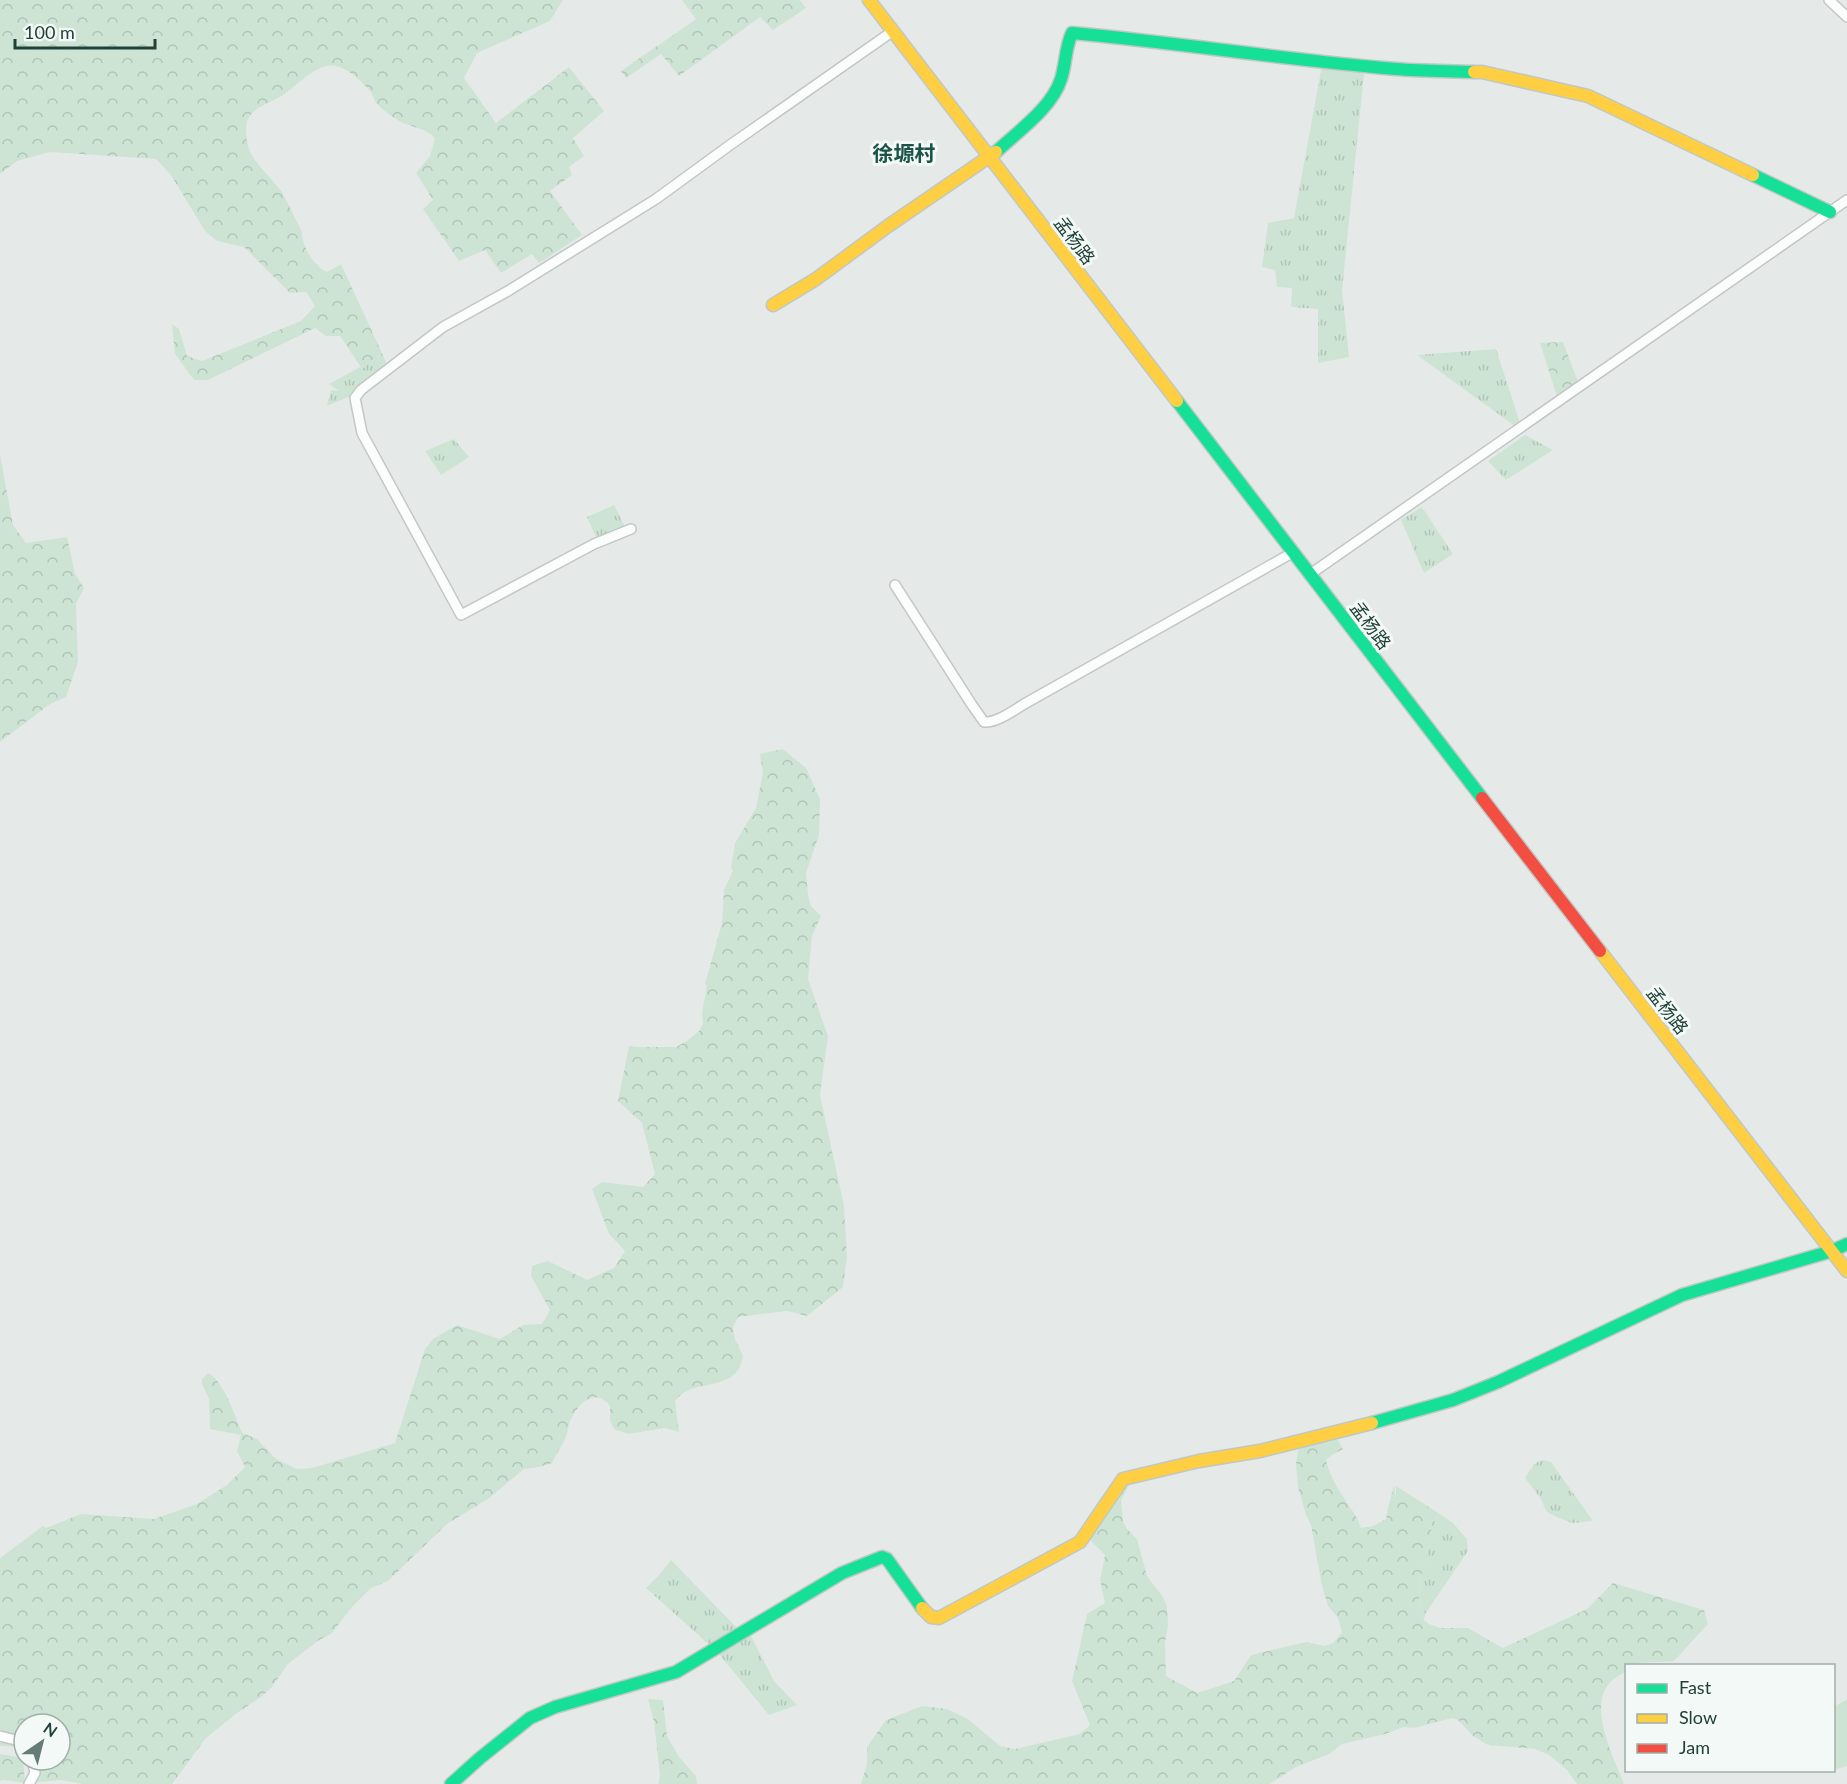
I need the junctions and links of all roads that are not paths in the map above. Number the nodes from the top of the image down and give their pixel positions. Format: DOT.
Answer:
graph roads {
  1 [pos="869,0"];
  2 [pos="1829,0"];
  3 [pos="1847,17"];
  4 [pos="893,31"];
  5 [pos="990,158"];
  6 [pos="1847,200"];
  7 [pos="1830,212"];
  8 [pos="773,305"];
  9 [pos="631,529"];
  10 [pos="1292,553"];
  11 [pos="1310,575"];
  12 [pos="895,585"];
  13 [pos="1847,1244"];
  14 [pos="1832,1251"];
  15 [pos="1847,1270"];
  16 [pos="451,1784"];
  1 -- 4 [label="street, 孟杨路"];
  2 -- 3 [label="street"];
  4 -- 5 [label="street, 孟杨路"];
  4 -- 9 [label="street"];
  5 -- 7 [label="street"];
  5 -- 8 [label="street"];
  5 -- 10 [label="street, 孟杨路"];
  6 -- 7 [label="street"];
  7 -- 11 [label="street"];
  10 -- 11 [label="street, 孟杨路"];
  10 -- 12 [label="street"];
  11 -- 14 [label="street, 孟杨路"];
  13 -- 14 [label="street"];
  14 -- 15 [label="street, 孟杨路"];
  14 -- 16 [label="street"];
}
